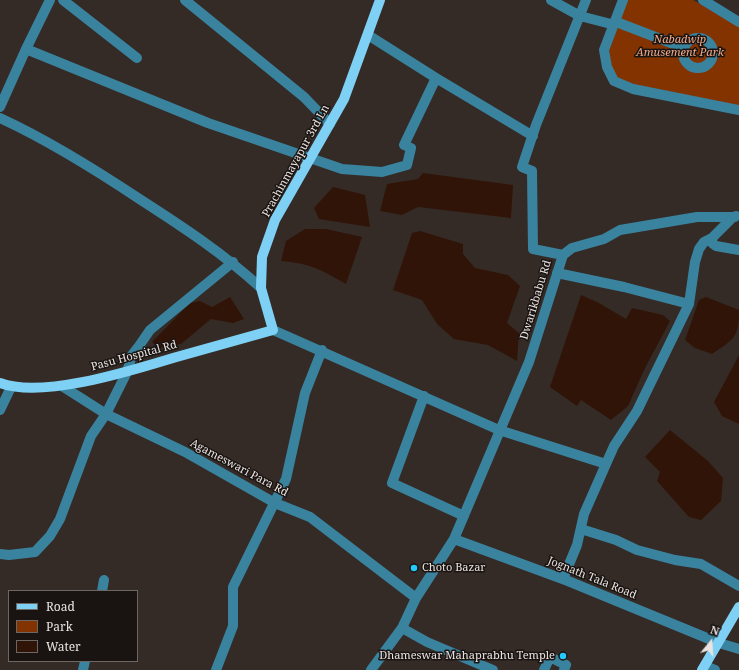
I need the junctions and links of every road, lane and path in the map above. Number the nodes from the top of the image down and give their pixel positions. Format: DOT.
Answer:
graph roads {
  1 [pos="50,0"];
  2 [pos="63,0"];
  3 [pos="185,0"];
  4 [pos="380,0"];
  5 [pos="551,0"];
  6 [pos="586,0"];
  7 [pos="623,0"];
  8 [pos="703,0"];
  9 [pos="580,16"];
  10 [pos="614,22"];
  11 [pos="739,22"];
  12 [pos="368,35"];
  13 [pos="684,48"];
  14 [pos="26,49"];
  15 [pos="137,58"];
  16 [pos="436,78"];
  17 [pos="0,107"];
  18 [pos="739,110"];
  19 [pos="0,118"];
  20 [pos="330,124"];
  21 [pos="533,136"];
  22 [pos="310,159"];
  23 [pos="737,216"];
  24 [pos="712,238"];
  25 [pos="739,250"];
  26 [pos="563,255"];
  27 [pos="233,262"];
  28 [pos="557,272"];
  29 [pos="261,288"];
  30 [pos="689,304"];
  31 [pos="273,330"];
  32 [pos="322,350"];
  33 [pos="127,372"];
  34 [pos="0,383"];
  35 [pos="62,386"];
  36 [pos="11,387"];
  37 [pos="424,396"];
  38 [pos="0,410"];
  39 [pos="106,414"];
  40 [pos="499,433"];
  41 [pos="606,464"];
  42 [pos="275,503"];
  43 [pos="464,516"];
  44 [pos="581,529"];
  45 [pos="454,539"];
  46 [pos="0,554"];
  47 [pos="563,579"];
  48 [pos="104,580"];
  49 [pos="739,586"];
  50 [pos="102,590"];
  51 [pos="416,598"];
  52 [pos="739,607"];
  53 [pos="402,628"];
  54 [pos="719,643"];
  55 [pos="739,649"];
  56 [pos="704,668"];
  57 [pos="216,670"];
  58 [pos="371,670"];
  59 [pos="493,670"];
  60 [pos="544,670"];
  61 [pos="564,670"];
  62 [pos="715,670"];
  1 -- 14 [label="street"];
  2 -- 15 [label="street"];
  3 -- 20 [label="street"];
  4 -- 12 [label="main road, Prachinmayapur 3rd Ln"];
  5 -- 9 [label="street"];
  6 -- 9 [label="street, Dwarikbabu Rd"];
  7 -- 10 [label="street"];
  8 -- 11 [label="street"];
  9 -- 10 [label="street"];
  9 -- 21 [label="street, Dwarikbabu Rd"];
  10 -- 13 [label="street"];
  10 -- 18 [label="street"];
  12 -- 16 [label="street"];
  12 -- 20 [label="main road, Prachinmayapur 3rd Ln"];
  14 -- 17 [label="street"];
  14 -- 22 [label="street"];
  16 -- 21 [label="street"];
  16 -- 22 [label="street"];
  19 -- 27 [label="street"];
  20 -- 22 [label="main road, Prachinmayapur 3rd Ln"];
  21 -- 26 [label="street, Dwarikbabu Rd"];
  22 -- 29 [label="main road, Prachinmayapur 3rd Ln"];
  23 -- 24 [label="street"];
  23 -- 26 [label="street"];
  24 -- 25 [label="street"];
  24 -- 30 [label="street"];
  26 -- 28 [label="street, Dwarikbabu Rd"];
  27 -- 29 [label="street"];
  27 -- 33 [label="street"];
  28 -- 30 [label="street"];
  28 -- 40 [label="street, Dwarikbabu Rd"];
  29 -- 31 [label="main road, Prachinmayapur 3rd Ln"];
  30 -- 41 [label="street"];
  31 -- 32 [label="street"];
  31 -- 33 [label="main road, Pasu Hospital Rd"];
  32 -- 37 [label="street"];
  32 -- 42 [label="street"];
  33 -- 35 [label="main road, Pasu Hospital Rd"];
  33 -- 39 [label="street"];
  34 -- 36 [label="main road, Pasu Hospital Rd"];
  35 -- 36 [label="main road, Pasu Hospital Rd"];
  35 -- 39 [label="street, Agameswari Para Rd"];
  36 -- 38 [label="street"];
  37 -- 40 [label="street"];
  37 -- 43 [label="street"];
  39 -- 42 [label="street, Agameswari Para Rd"];
  39 -- 46 [label="street"];
  40 -- 41 [label="street"];
  40 -- 43 [label="street, Dwarikbabu Rd"];
  41 -- 44 [label="street"];
  42 -- 51 [label="street, Agameswari Para Rd"];
  42 -- 57 [label="street"];
  43 -- 45 [label="street, Dwarikbabu Rd"];
  44 -- 47 [label="street"];
  44 -- 49 [label="street"];
  45 -- 47 [label="street, Jognath Tala Road"];
  45 -- 51 [label="street, Dwarikbabu Rd"];
  47 -- 54 [label="street, Jognath Tala Road"];
  48 -- 50 [label="street"];
  51 -- 53 [label="street, Dwarikbabu Rd"];
  52 -- 54 [label="main road"];
  53 -- 58 [label="street, Dwarikbabu Rd"];
  53 -- 59 [label="street"];
  54 -- 55 [label="street, Jognath Tala Road"];
  54 -- 56 [label="main road"];
  56 -- 62 [label="street"];
  60 -- 61 [label="street"];
}
